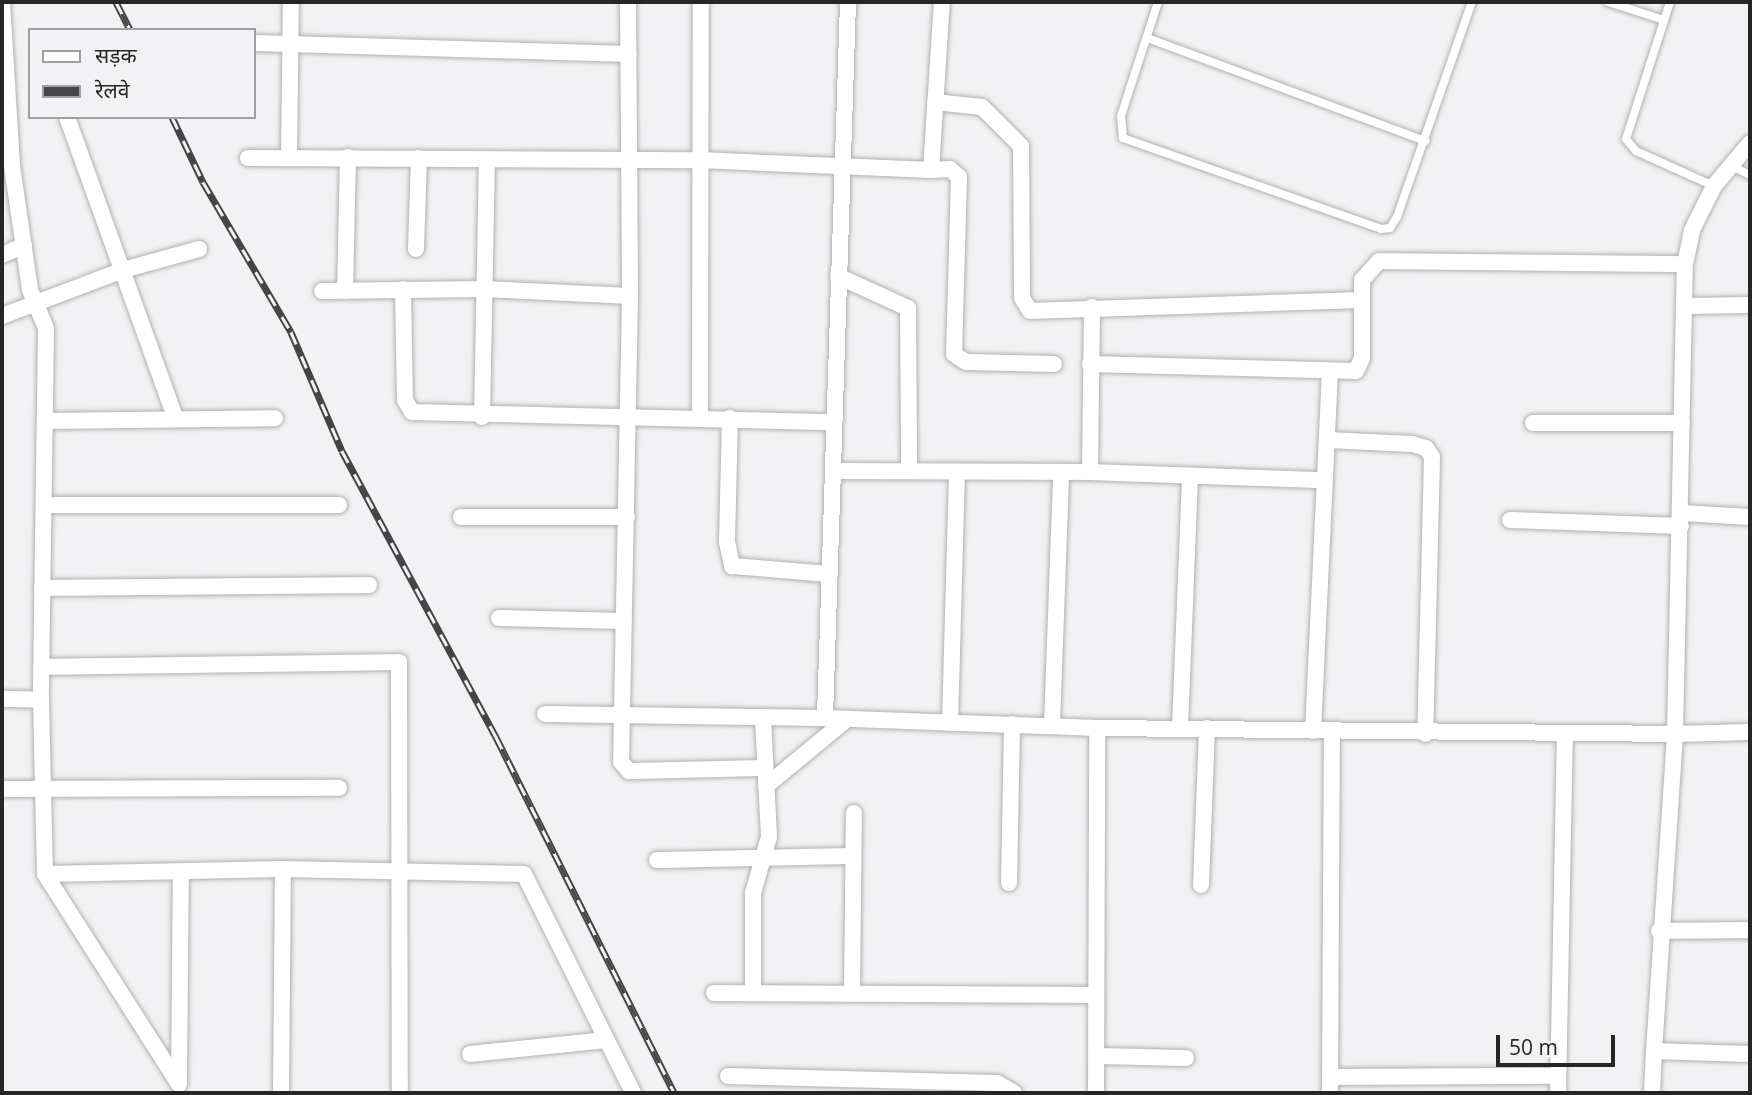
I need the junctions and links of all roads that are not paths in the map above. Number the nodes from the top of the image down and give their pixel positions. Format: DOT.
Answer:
graph roads {
  1 [pos="291,2"];
  2 [pos="628,2"];
  3 [pos="701,2"];
  4 [pos="848,2"];
  5 [pos="942,2"];
  6 [pos="1158,2"];
  7 [pos="1472,2"];
  8 [pos="1608,2"];
  9 [pos="1670,2"];
  10 [pos="3,13"];
  11 [pos="1664,20"];
  12 [pos="1147,38"];
  13 [pos="256,43"];
  14 [pos="291,44"];
  15 [pos="629,54"];
  16 [pos="935,102"];
  17 [pos="68,119"];
  18 [pos="5,120"];
  19 [pos="1426,141"];
  20 [pos="1750,143"];
  21 [pos="289,157"];
  22 [pos="348,157"];
  23 [pos="248,158"];
  24 [pos="419,158"];
  25 [pos="488,159"];
  26 [pos="700,160"];
  27 [pos="627,161"];
  28 [pos="1734,167"];
  29 [pos="7,168"];
  30 [pos="841,168"];
  31 [pos="932,170"];
  32 [pos="1750,175"];
  33 [pos="1714,186"];
  34 [pos="24,245"];
  35 [pos="415,248"];
  36 [pos="199,249"];
  37 [pos="2,256"];
  38 [pos="1685,264"];
  39 [pos="123,270"];
  40 [pos="838,276"];
  41 [pos="403,289"];
  42 [pos="485,289"];
  43 [pos="345,290"];
  44 [pos="322,291"];
  45 [pos="630,296"];
  46 [pos="1361,300"];
  47 [pos="34,301"];
  48 [pos="1750,305"];
  49 [pos="1684,306"];
  50 [pos="1092,307"];
  51 [pos="2,316"];
  52 [pos="1054,364"];
  53 [pos="1090,364"];
  54 [pos="1330,371"];
  55 [pos="482,417"];
  56 [pos="700,417"];
  57 [pos="275,418"];
  58 [pos="730,418"];
  59 [pos="176,419"];
  60 [pos="626,419"];
  61 [pos="45,421"];
  62 [pos="834,422"];
  63 [pos="1533,424"];
  64 [pos="1682,424"];
  65 [pos="1327,440"];
  66 [pos="909,469"];
  67 [pos="834,471"];
  68 [pos="957,472"];
  69 [pos="1090,472"];
  70 [pos="1061,474"];
  71 [pos="1190,477"];
  72 [pos="1323,480"];
  73 [pos="45,505"];
  74 [pos="339,505"];
  75 [pos="461,517"];
  76 [pos="627,517"];
  77 [pos="1750,517"];
  78 [pos="1682,519"];
  79 [pos="1510,520"];
  80 [pos="830,574"];
  81 [pos="369,585"];
  82 [pos="42,588"];
  83 [pos="499,618"];
  84 [pos="624,621"];
  85 [pos="41,667"];
  86 [pos="2,699"];
  87 [pos="41,700"];
  88 [pos="545,714"];
  89 [pos="622,714"];
  90 [pos="763,718"];
  91 [pos="825,718"];
  92 [pos="847,719"];
  93 [pos="950,723"];
  94 [pos="1012,724"];
  95 [pos="1052,724"];
  96 [pos="1180,727"];
  97 [pos="1207,727"];
  98 [pos="1097,728"];
  99 [pos="1313,731"];
  100 [pos="1332,732"];
  101 [pos="1750,732"];
  102 [pos="1424,734"];
  103 [pos="1675,734"];
  104 [pos="1565,736"];
  105 [pos="765,768"];
  106 [pos="766,786"];
  107 [pos="339,788"];
  108 [pos="2,789"];
  109 [pos="42,789"];
  110 [pos="854,813"];
  111 [pos="853,856"];
  112 [pos="657,860"];
  113 [pos="762,860"];
  114 [pos="283,869"];
  115 [pos="401,869"];
  116 [pos="181,872"];
  117 [pos="45,874"];
  118 [pos="1009,883"];
  119 [pos="1201,885"];
  120 [pos="1750,930"];
  121 [pos="1659,931"];
  122 [pos="714,993"];
  123 [pos="753,993"];
  124 [pos="852,993"];
  125 [pos="1095,995"];
  126 [pos="606,1040"];
  127 [pos="1654,1051"];
  128 [pos="470,1054"];
  129 [pos="1750,1054"];
  130 [pos="1096,1056"];
  131 [pos="1186,1058"];
  132 [pos="728,1076"];
  133 [pos="1558,1076"];
  134 [pos="1330,1085"];
  135 [pos="857,1086"];
  136 [pos="179,1089"];
  137 [pos="281,1093"];
  138 [pos="400,1093"];
  139 [pos="633,1093"];
  140 [pos="1014,1093"];
  141 [pos="1096,1093"];
  142 [pos="1558,1093"];
  143 [pos="1652,1093"];
  1 -- 14 [label="street"];
  2 -- 15 [label="street"];
  3 -- 26 [label="street"];
  4 -- 30 [label="street"];
  5 -- 16 [label="street"];
  6 -- 12 [label="lane"];
  7 -- 19 [label="lane"];
  8 -- 11 [label="lane"];
  9 -- 11 [label="lane"];
  10 -- 18 [label="street"];
  11 -- 33 [label="lane"];
  12 -- 19 [label="lane"];
  12 -- 19 [label="lane"];
  13 -- 14 [label="street"];
  14 -- 15 [label="street"];
  14 -- 21 [label="street"];
  15 -- 27 [label="street"];
  16 -- 31 [label="street"];
  16 -- 50 [label="street"];
  17 -- 39 [label="street"];
  18 -- 29 [label="street"];
  20 -- 28 [label="street"];
  21 -- 22 [label="street"];
  21 -- 23 [label="street"];
  22 -- 24 [label="street"];
  22 -- 43 [label="street"];
  24 -- 25 [label="street"];
  24 -- 35 [label="street"];
  25 -- 27 [label="street"];
  25 -- 42 [label="street"];
  26 -- 27 [label="street"];
  26 -- 30 [label="street"];
  26 -- 56 [label="street"];
  27 -- 45 [label="street"];
  28 -- 32 [label="lane"];
  28 -- 33 [label="street"];
  29 -- 34 [label="street"];
  30 -- 31 [label="street"];
  30 -- 40 [label="street"];
  31 -- 52 [label="street"];
  33 -- 38 [label="street"];
  34 -- 37 [label="street"];
  34 -- 47 [label="street"];
  36 -- 39 [label="street"];
  38 -- 46 [label="street"];
  38 -- 49 [label="street"];
  39 -- 47 [label="street"];
  39 -- 59 [label="street"];
  40 -- 62 [label="street"];
  40 -- 66 [label="street"];
  41 -- 42 [label="street"];
  41 -- 43 [label="street"];
  41 -- 55 [label="street"];
  42 -- 45 [label="street"];
  42 -- 55 [label="street"];
  43 -- 44 [label="street"];
  45 -- 60 [label="street"];
  46 -- 50 [label="street"];
  46 -- 54 [label="street"];
  47 -- 51 [label="street"];
  47 -- 61 [label="street"];
  48 -- 49 [label="street"];
  49 -- 64 [label="street"];
  50 -- 53 [label="street"];
  53 -- 54 [label="street"];
  53 -- 69 [label="street"];
  54 -- 65 [label="street"];
  55 -- 60 [label="street"];
  56 -- 58 [label="street"];
  56 -- 60 [label="street"];
  57 -- 59 [label="street"];
  58 -- 62 [label="street"];
  58 -- 80 [label="street"];
  59 -- 61 [label="street"];
  60 -- 76 [label="street"];
  61 -- 73 [label="street"];
  62 -- 67 [label="street"];
  63 -- 64 [label="street"];
  64 -- 78 [label="street"];
  65 -- 72 [label="street"];
  65 -- 102 [label="street"];
  66 -- 67 [label="street"];
  66 -- 68 [label="street"];
  67 -- 80 [label="street"];
  68 -- 70 [label="street"];
  68 -- 93 [label="street"];
  69 -- 70 [label="street"];
  69 -- 71 [label="street"];
  70 -- 95 [label="street"];
  71 -- 72 [label="street"];
  71 -- 96 [label="street"];
  72 -- 99 [label="street"];
  73 -- 74 [label="street"];
  73 -- 82 [label="street"];
  75 -- 76 [label="street"];
  76 -- 84 [label="street"];
  77 -- 78 [label="street"];
  78 -- 79 [label="street"];
  78 -- 103 [label="street"];
  80 -- 91 [label="street"];
  81 -- 82 [label="street"];
  82 -- 85 [label="street"];
  83 -- 84 [label="street"];
  84 -- 89 [label="street"];
  85 -- 87 [label="street"];
  85 -- 115 [label="street"];
  86 -- 87 [label="street"];
  87 -- 109 [label="street"];
  88 -- 89 [label="street"];
  89 -- 90 [label="street"];
  89 -- 105 [label="street"];
  90 -- 91 [label="street"];
  90 -- 105 [label="street"];
  91 -- 92 [label="street"];
  92 -- 93 [label="street"];
  92 -- 106 [label="street"];
  93 -- 94 [label="street"];
  94 -- 95 [label="street"];
  94 -- 118 [label="street"];
  95 -- 98 [label="street"];
  96 -- 97 [label="street"];
  96 -- 98 [label="street"];
  97 -- 99 [label="street"];
  97 -- 119 [label="street"];
  98 -- 125 [label="street"];
  99 -- 100 [label="street"];
  100 -- 102 [label="street"];
  100 -- 134 [label="street"];
  101 -- 103 [label="street"];
  102 -- 104 [label="street"];
  103 -- 104 [label="street"];
  103 -- 121 [label="street"];
  104 -- 133 [label="street"];
  105 -- 106 [label="street"];
  106 -- 113 [label="street"];
  107 -- 109 [label="street"];
  108 -- 109 [label="street"];
  109 -- 117 [label="street"];
  110 -- 111 [label="street"];
  111 -- 113 [label="street"];
  111 -- 124 [label="street"];
  112 -- 113 [label="street"];
  113 -- 123 [label="street"];
  114 -- 115 [label="street"];
  114 -- 116 [label="street"];
  114 -- 137 [label="street"];
  115 -- 126 [label="street"];
  115 -- 138 [label="street"];
  116 -- 117 [label="street"];
  116 -- 136 [label="street"];
  117 -- 136 [label="street"];
  120 -- 121 [label="street"];
  121 -- 127 [label="street"];
  122 -- 123 [label="street"];
  123 -- 124 [label="street"];
  124 -- 125 [label="street"];
  125 -- 130 [label="street"];
  126 -- 128 [label="street"];
  126 -- 139 [label="street"];
  127 -- 129 [label="street"];
  127 -- 143 [label="street"];
  130 -- 131 [label="street"];
  130 -- 141 [label="street"];
  132 -- 135 [label="street"];
  133 -- 134 [label="street"];
  133 -- 142 [label="street"];
  135 -- 140 [label="street"];
}
